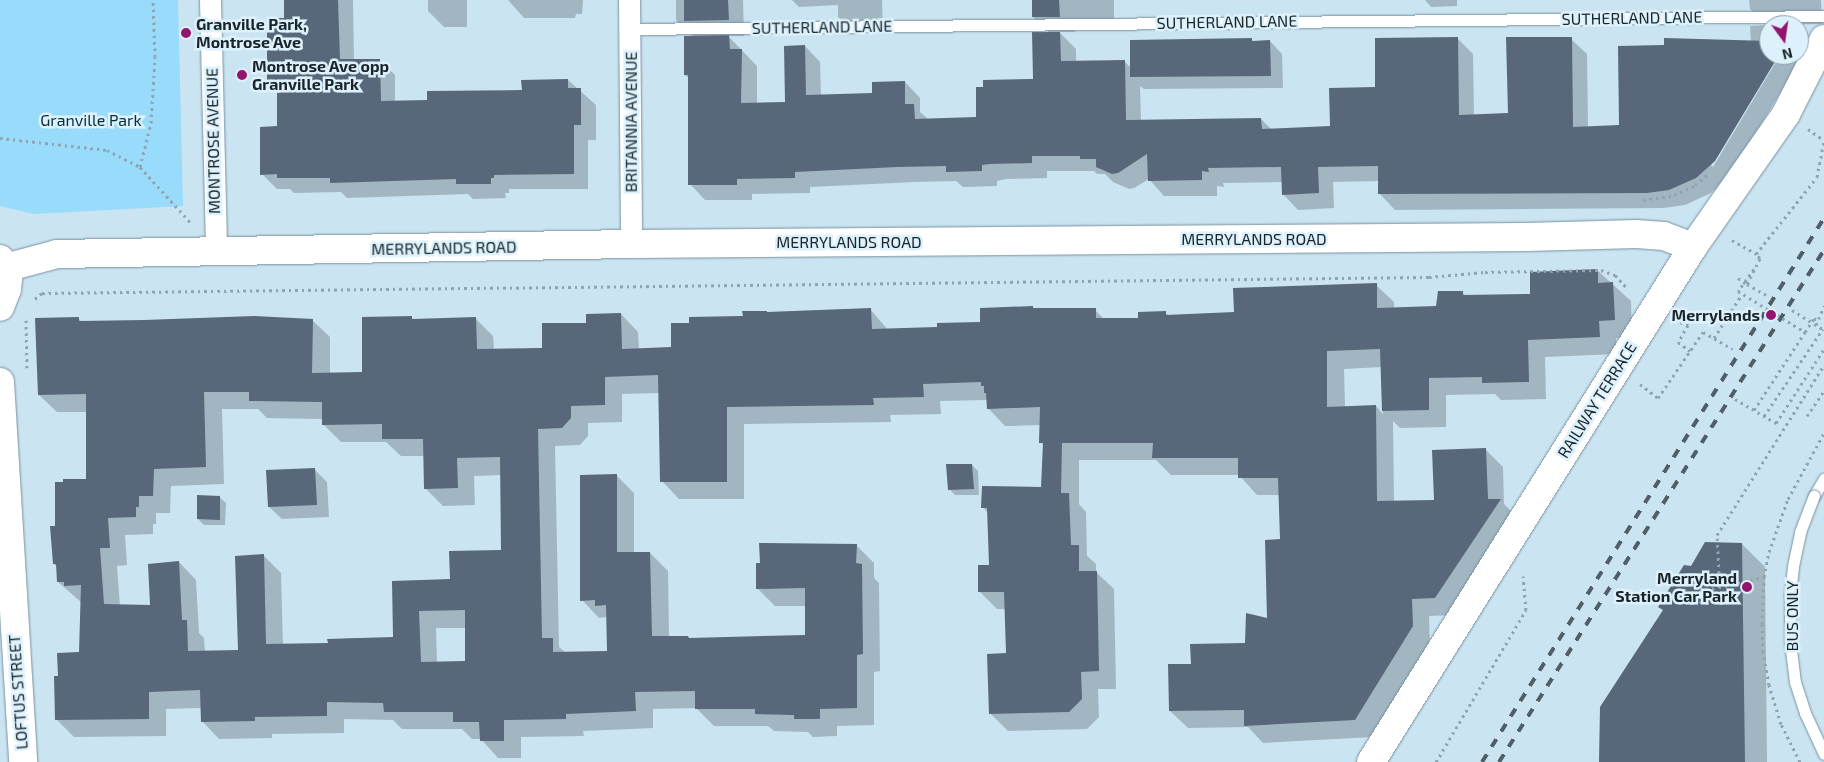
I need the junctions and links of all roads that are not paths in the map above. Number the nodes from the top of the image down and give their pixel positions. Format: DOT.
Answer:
graph roads {
  1 [pos="210,0"];
  2 [pos="630,0"];
  3 [pos="1824,16"];
  4 [pos="630,29"];
  5 [pos="1824,39"];
  6 [pos="631,244"];
  7 [pos="1693,247"];
  8 [pos="216,252"];
  9 [pos="2,263"];
  10 [pos="0,307"];
  11 [pos="0,382"];
  12 [pos="1824,479"];
  13 [pos="1824,754"];
  14 [pos="23,762"];
  15 [pos="1371,762"];
  1 -- 8 [label="street, MONTROSE AVENUE"];
  2 -- 4 [label="street, BRITANNIA AVENUE"];
  3 -- 4 [label="lane, SUTHERLAND LANE"];
  4 -- 6 [label="street, BRITANNIA AVENUE"];
  5 -- 7 [label="main road, RAILWAY TERRACE"];
  6 -- 7 [label="main road, MERRYLANDS ROAD"];
  6 -- 8 [label="main road, MERRYLANDS ROAD"];
  7 -- 15 [label="main road, RAILWAY TERRACE"];
  8 -- 9 [label="main road, MERRYLANDS ROAD"];
  9 -- 10 [label="main road"];
  11 -- 14 [label="main road, LOFTUS STREET"];
  12 -- 13 [label="lane, BUS ONLY, bridge"];
}
